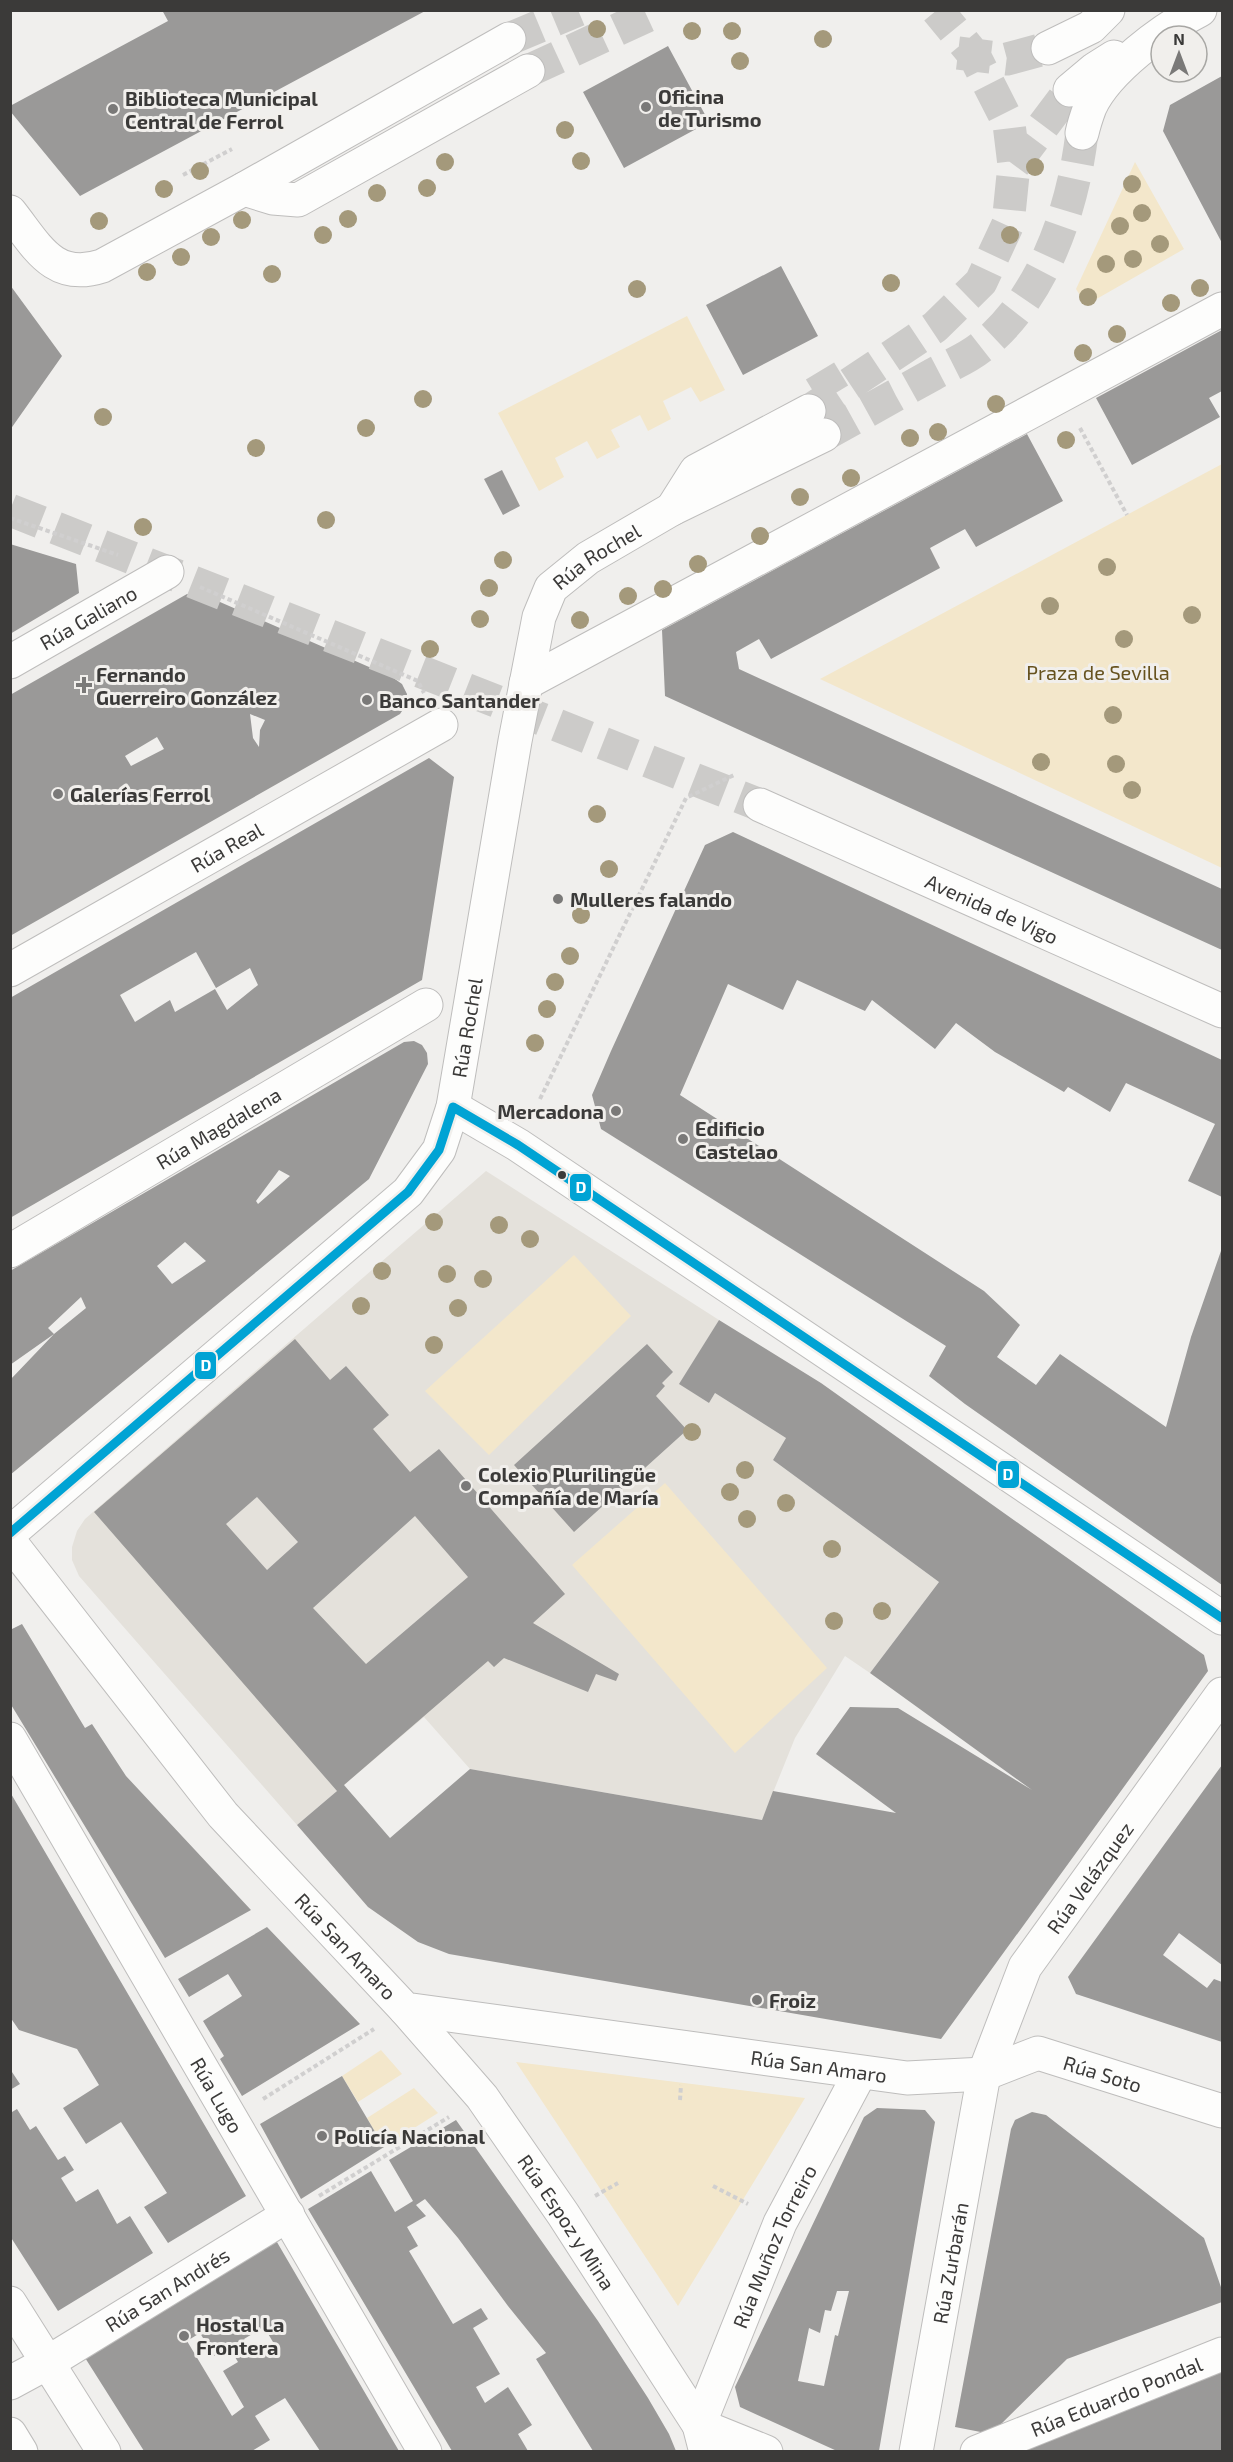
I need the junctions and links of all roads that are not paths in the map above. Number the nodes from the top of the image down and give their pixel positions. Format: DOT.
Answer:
graph roads {
  1 [pos="1108,10"];
  2 [pos="1200,10"];
  3 [pos="509,39"];
  4 [pos="1145,45"];
  5 [pos="1047,48"];
  6 [pos="528,71"];
  7 [pos="1070,90"];
  8 [pos="1082,133"];
  9 [pos="244,189"];
  10 [pos="10,212"];
  11 [pos="1222,309"];
  12 [pos="817,423"];
  13 [pos="167,572"];
  14 [pos="10,662"];
  15 [pos="526,682"];
  16 [pos="441,725"];
  17 [pos="760,805"];
  18 [pos="10,970"];
  19 [pos="426,1005"];
  20 [pos="1222,1011"];
  21 [pos="453,1107"];
  22 [pos="10,1251"];
  23 [pos="10,1533"];
  24 [pos="10,1542"];
  25 [pos="1222,1618"];
  26 [pos="1222,1695"];
  27 [pos="10,1739"];
  28 [pos="405,2009"];
  29 [pos="860,2073"];
  30 [pos="984,2074"];
  31 [pos="1222,2111"];
  32 [pos="288,2215"];
  33 [pos="10,2303"];
  34 [pos="1222,2354"];
  35 [pos="47,2363"];
  36 [pos="10,2383"];
  37 [pos="10,2433"];
  38 [pos="703,2438"];
  39 [pos="21,2451"];
  40 [pos="104,2451"];
  41 [pos="425,2451"];
  42 [pos="766,2451"];
  43 [pos="916,2451"];
  44 [pos="976,2451"];
  1 -- 5 [label="street"];
  2 -- 4 [label="street"];
  3 -- 9 [label="street"];
  4 -- 7 [label="street"];
  4 -- 8 [label="street"];
  6 -- 9 [label="street"];
  9 -- 10 [label="street"];
  11 -- 15 [label="street"];
  12 -- 15 [label="street, Rúa Rochel"];
  13 -- 14 [label="street, Rúa Galiano"];
  15 -- 21 [label="street, Rúa Rochel"];
  16 -- 18 [label="street, Rúa Real"];
  17 -- 20 [label="street, Avenida de Vigo"];
  19 -- 22 [label="street, Rúa Magdalena"];
  21 -- 23 [label="street, Rúa Rochel"];
  21 -- 25 [label="street"];
  24 -- 28 [label="street, Rúa San Amaro"];
  26 -- 30 [label="street, Rúa Velázquez"];
  27 -- 32 [label="street, Rúa Lugo"];
  28 -- 29 [label="street, Rúa San Amaro"];
  28 -- 38 [label="street, Rúa Espoz y Mina"];
  29 -- 30 [label="street, Rúa San Amaro"];
  29 -- 38 [label="street, Rúa Muñoz Torreiro"];
  30 -- 31 [label="street, Rúa Soto"];
  30 -- 43 [label="street, Rúa Zurbarán"];
  32 -- 35 [label="street, Rúa San Andrés"];
  32 -- 41 [label="street, Rúa Lugo"];
  33 -- 35 [label="street"];
  34 -- 44 [label="street, Rúa Eduardo Pondal"];
  35 -- 36 [label="street, Rúa San Andrés"];
  35 -- 40 [label="street"];
  37 -- 39 [label="street"];
  38 -- 42 [label="street"];
}
